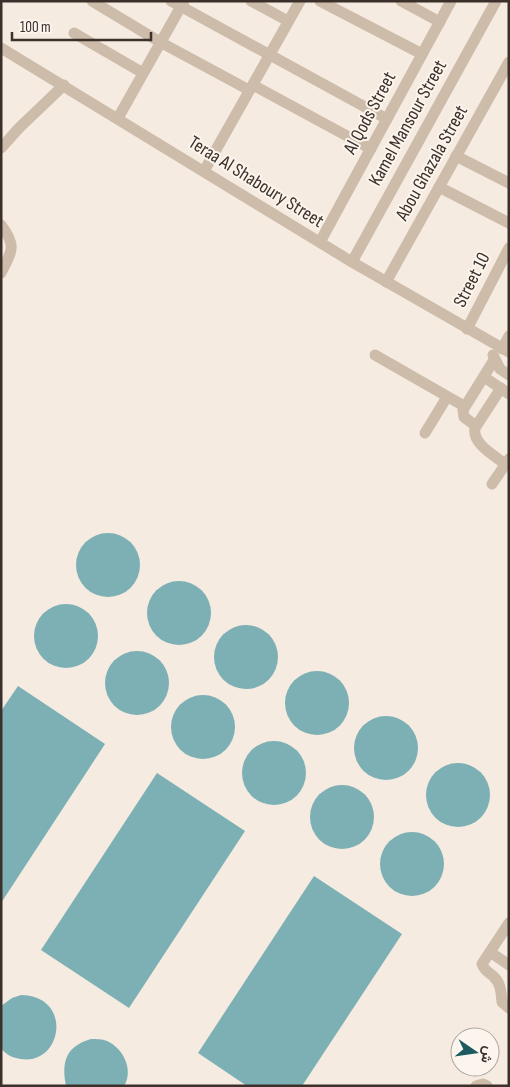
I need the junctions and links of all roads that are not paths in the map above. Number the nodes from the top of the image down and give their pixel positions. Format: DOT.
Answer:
graph roads {
  1 [pos="92,1"];
  2 [pos="251,1"];
  3 [pos="300,1"];
  4 [pos="320,1"];
  5 [pos="401,1"];
  6 [pos="451,1"];
  7 [pos="496,1"];
  8 [pos="178,3"];
  9 [pos="288,21"];
  10 [pos="440,22"];
  11 [pos="74,33"];
  12 [pos="160,42"];
  13 [pos="1,48"];
  14 [pos="422,54"];
  15 [pos="269,55"];
  16 [pos="508,66"];
  17 [pos="143,73"];
  18 [pos="64,85"];
  19 [pos="251,88"];
  20 [pos="118,118"];
  21 [pos="387,119"];
  22 [pos="1,148"];
  23 [pos="371,149"];
  24 [pos="456,156"];
  25 [pos="204,171"];
  26 [pos="509,183"];
  27 [pos="439,187"];
  28 [pos="509,224"];
  29 [pos="1,225"];
  30 [pos="320,242"];
  31 [pos="509,248"];
  32 [pos="352,262"];
  33 [pos="1,273"];
  34 [pos="386,282"];
  35 [pos="467,329"];
  36 [pos="509,336"];
  37 [pos="501,348"];
  38 [pos="375,355"];
  39 [pos="494,360"];
  40 [pos="509,376"];
  41 [pos="484,377"];
  42 [pos="505,391"];
  43 [pos="448,397"];
  44 [pos="464,406"];
  45 [pos="476,426"];
  46 [pos="424,433"];
  47 [pos="507,461"];
  48 [pos="492,484"];
  49 [pos="508,924"];
  50 [pos="490,952"];
  51 [pos="509,965"];
  52 [pos="509,1008"];
  53 [pos="476,1086"];
  54 [pos="487,1086"];
  1 -- 12 [label="street"];
  2 -- 9 [label="street"];
  3 -- 9 [label="street"];
  4 -- 14 [label="street"];
  5 -- 10 [label="street"];
  6 -- 10 [label="street, Al Qods Street"];
  7 -- 32 [label="street, Kamel Mansour Street"];
  8 -- 12 [label="street"];
  8 -- 15 [label="street"];
  9 -- 15 [label="street"];
  10 -- 14 [label="street, Al Qods Street"];
  11 -- 17 [label="street"];
  12 -- 17 [label="street"];
  12 -- 19 [label="street"];
  13 -- 18 [label="street, Teraa Al Shaboury Street"];
  14 -- 21 [label="street, Al Qods Street"];
  15 -- 19 [label="street"];
  15 -- 21 [label="street"];
  16 -- 24 [label="street, Abou Ghazala Street"];
  17 -- 20 [label="street"];
  18 -- 20 [label="street, Teraa Al Shaboury Street"];
  18 -- 22 [label="street"];
  19 -- 23 [label="street"];
  19 -- 25 [label="street"];
  20 -- 25 [label="street, Teraa Al Shaboury Street"];
  21 -- 23 [label="street, Al Qods Street"];
  23 -- 30 [label="street, Al Qods Street"];
  24 -- 26 [label="street"];
  24 -- 27 [label="street, Abou Ghazala Street"];
  25 -- 30 [label="street, Teraa Al Shaboury Street"];
  27 -- 28 [label="street"];
  27 -- 34 [label="street, Abou Ghazala Street"];
  29 -- 33 [label="street"];
  30 -- 32 [label="street, Teraa Al Shaboury Street"];
  31 -- 35 [label="street, Street 10"];
  32 -- 34 [label="street, Teraa Al Shaboury Street"];
  34 -- 35 [label="street, Teraa Al Shaboury Street"];
  35 -- 37 [label="street, Teraa Al Shaboury Street"];
  36 -- 37 [label="street"];
  37 -- 39 [label="street"];
  38 -- 43 [label="street"];
  39 -- 40 [label="street"];
  39 -- 41 [label="street"];
  41 -- 42 [label="street"];
  41 -- 44 [label="street"];
  42 -- 45 [label="street"];
  43 -- 44 [label="street"];
  43 -- 46 [label="street"];
  44 -- 45 [label="street"];
  45 -- 47 [label="street"];
  47 -- 48 [label="street"];
  49 -- 50 [label="street"];
  50 -- 51 [label="street"];
  50 -- 52 [label="street"];
  53 -- 54 [label="street"];
}
